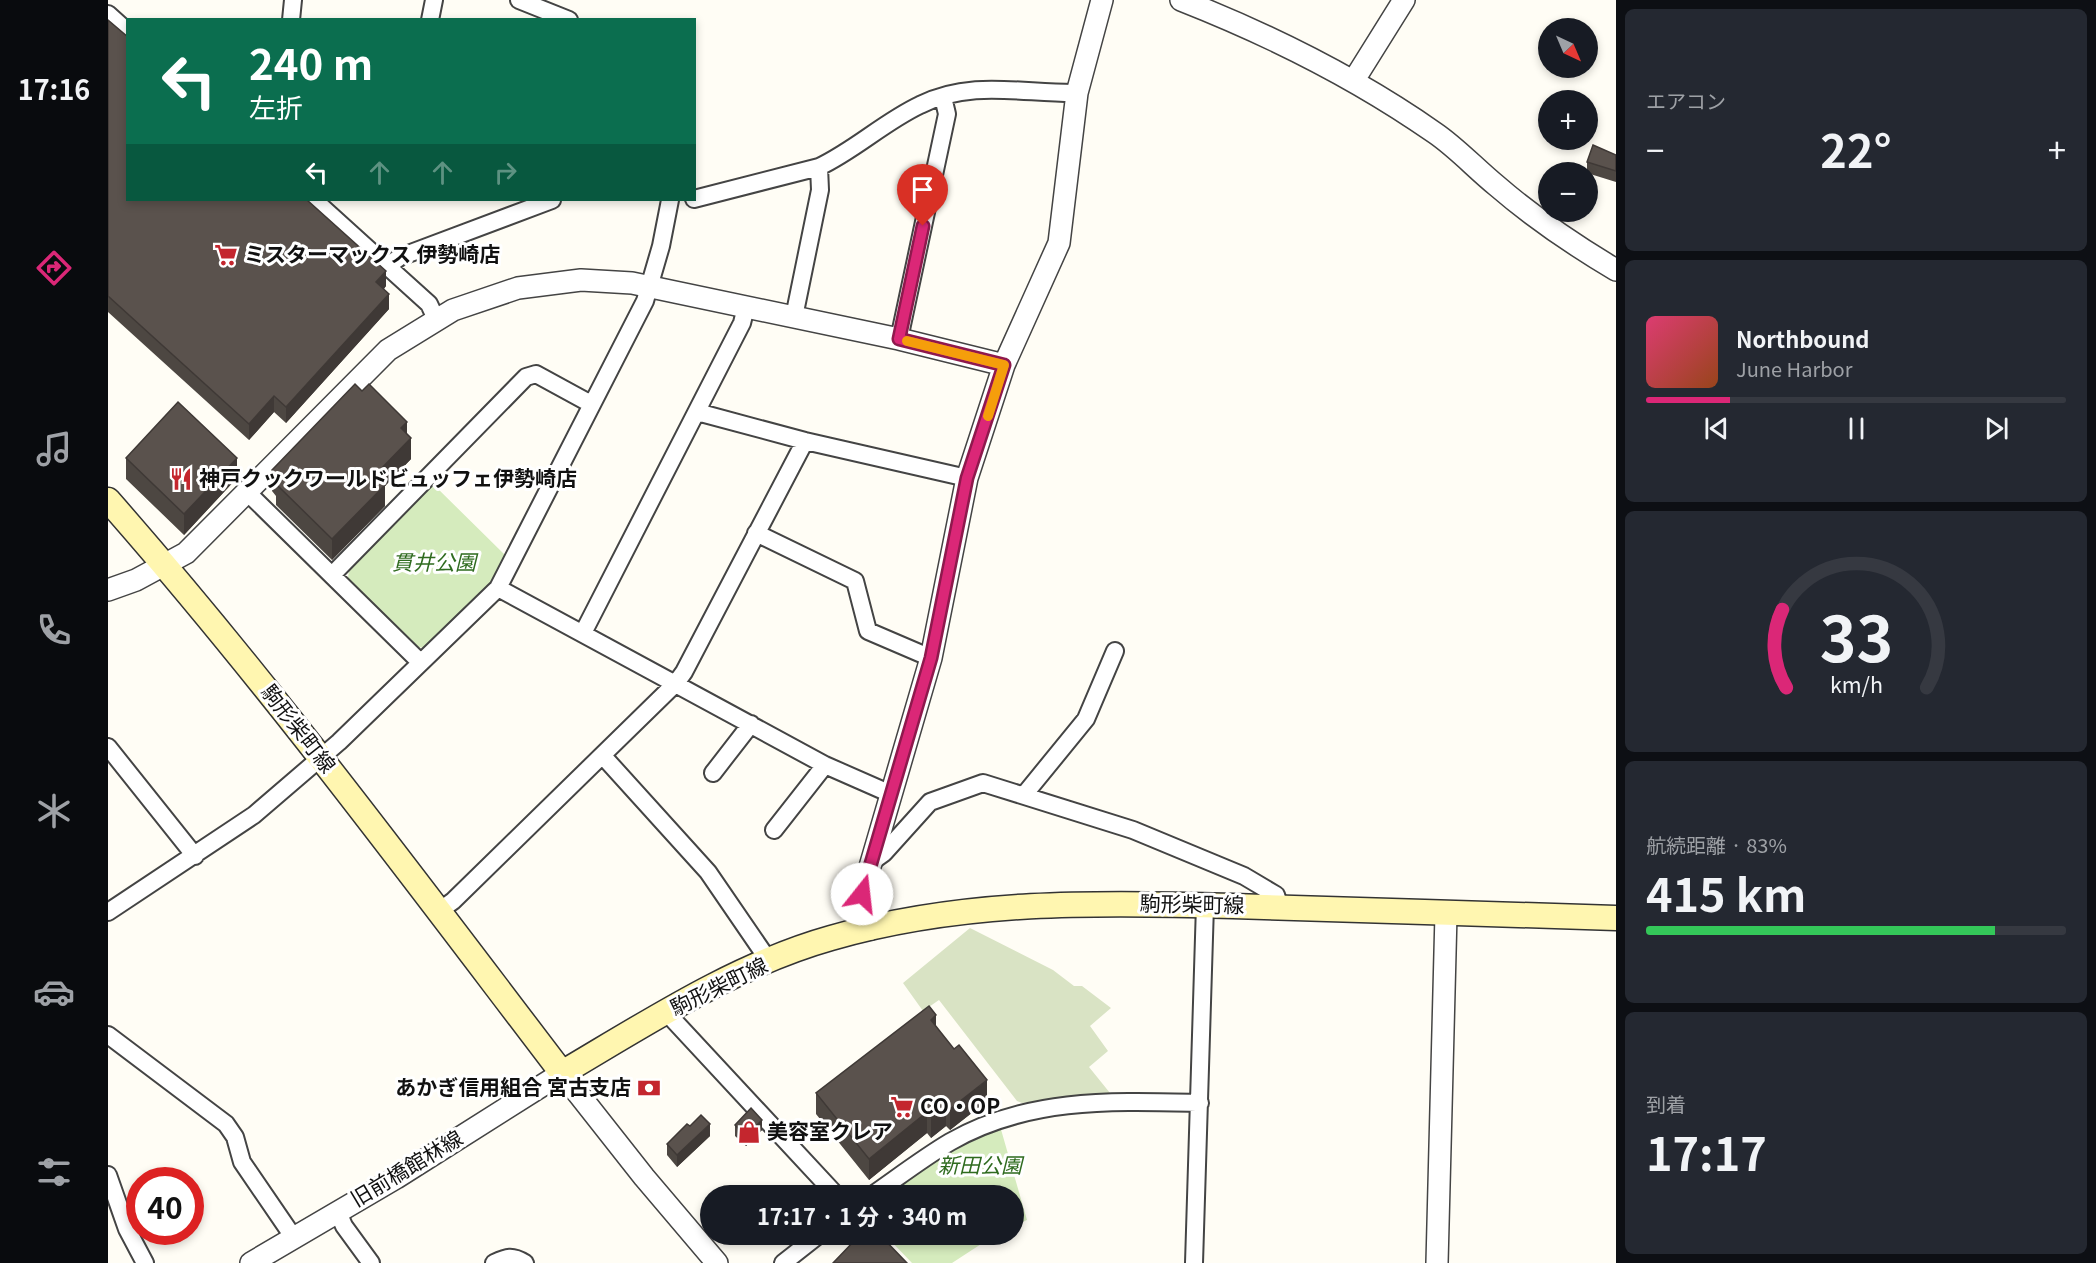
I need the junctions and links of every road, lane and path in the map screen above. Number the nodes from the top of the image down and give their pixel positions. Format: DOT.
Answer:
graph roads {
  1 [pos="293,0"];
  2 [pos="434,0"];
  3 [pos="519,0"];
  4 [pos="1102,0"];
  5 [pos="1181,0"];
  6 [pos="1404,0"];
  7 [pos="108,14"];
  8 [pos="291,18"];
  9 [pos="430,18"];
  10 [pos="564,18"];
  11 [pos="126,30"];
  12 [pos="1354,80"];
  13 [pos="1077,93"];
  14 [pos="943,98"];
  15 [pos="819,167"];
  16 [pos="696,198"];
  17 [pos="549,201"];
  18 [pos="670,201"];
  19 [pos="322,202"];
  20 [pos="386,267"];
  21 [pos="1616,270"];
  22 [pos="650,286"];
  23 [pos="746,307"];
  24 [pos="794,317"];
  25 [pos="436,319"];
  26 [pos="899,339"];
  27 [pos="1004,365"];
  28 [pos="591,404"];
  29 [pos="697,412"];
  30 [pos="805,441"];
  31 [pos="967,478"];
  32 [pos="246,491"];
  33 [pos="108,500"];
  34 [pos="756,533"];
  35 [pos="165,564"];
  36 [pos="332,575"];
  37 [pos="498,588"];
  38 [pos="108,590"];
  39 [pos="583,633"];
  40 [pos="1115,651"];
  41 [pos="931,658"];
  42 [pos="419,661"];
  43 [pos="676,683"];
  44 [pos="751,724"];
  45 [pos="108,747"];
  46 [pos="603,756"];
  47 [pos="321,757"];
  48 [pos="825,765"];
  49 [pos="713,773"];
  50 [pos="891,794"];
  51 [pos="1024,795"];
  52 [pos="774,830"];
  53 [pos="195,856"];
  54 [pos="870,863"];
  55 [pos="1205,905"];
  56 [pos="1280,907"];
  57 [pos="439,911"];
  58 [pos="108,912"];
  59 [pos="1446,914"];
  60 [pos="1616,918"];
  61 [pos="871,929"];
  62 [pos="769,961"];
  63 [pos="666,1012"];
  64 [pos="108,1035"];
  65 [pos="562,1073"];
  66 [pos="1200,1103"];
  67 [pos="108,1175"];
  68 [pos="827,1185"];
  69 [pos="886,1185"];
  70 [pos="338,1212"];
  71 [pos="294,1238"];
  72 [pos="806,1245"];
  73 [pos="145,1263"];
  74 [pos="251,1263"];
  75 [pos="371,1263"];
  76 [pos="494,1263"];
  77 [pos="525,1263"];
  78 [pos="717,1263"];
  79 [pos="783,1263"];
  80 [pos="1194,1263"];
  81 [pos="1437,1263"];
  1 -- 8 [label="street"];
  2 -- 9 [label="street"];
  3 -- 10 [label="street"];
  4 -- 13 [label="street"];
  5 -- 12 [label="street"];
  6 -- 12 [label="street"];
  7 -- 11 [label="street"];
  12 -- 21 [label="street"];
  13 -- 14 [label="street"];
  13 -- 27 [label="street"];
  14 -- 15 [label="street"];
  14 -- 26 [label="street"];
  15 -- 16 [label="street"];
  15 -- 24 [label="street"];
  17 -- 20 [label="street"];
  18 -- 22 [label="street"];
  19 -- 20 [label="street"];
  20 -- 25 [label="street"];
  22 -- 23 [label="street"];
  22 -- 25 [label="street"];
  22 -- 28 [label="street"];
  23 -- 24 [label="street"];
  23 -- 29 [label="street"];
  24 -- 26 [label="street"];
  25 -- 32 [label="street"];
  26 -- 27 [label="street"];
  27 -- 31 [label="street"];
  28 -- 36 [label="street"];
  28 -- 37 [label="street"];
  29 -- 30 [label="street"];
  29 -- 39 [label="street"];
  30 -- 31 [label="street"];
  30 -- 34 [label="street"];
  31 -- 41 [label="street"];
  32 -- 35 [label="street"];
  32 -- 36 [label="street"];
  33 -- 35 [label="main road, 駒形柴町線"];
  34 -- 41 [label="street"];
  34 -- 43 [label="street"];
  35 -- 38 [label="street"];
  35 -- 47 [label="main road, 駒形柴町線"];
  36 -- 42 [label="street"];
  37 -- 39 [label="street"];
  37 -- 42 [label="street"];
  39 -- 43 [label="street"];
  40 -- 51 [label="street"];
  41 -- 50 [label="street"];
  42 -- 47 [label="street"];
  43 -- 44 [label="street"];
  43 -- 46 [label="street"];
  44 -- 48 [label="street"];
  44 -- 49 [label="street"];
  45 -- 53 [label="street"];
  46 -- 57 [label="street"];
  46 -- 62 [label="street"];
  47 -- 53 [label="street"];
  47 -- 57 [label="main road, 駒形柴町線"];
  48 -- 50 [label="street"];
  48 -- 52 [label="street"];
  50 -- 54 [label="street"];
  51 -- 54 [label="street"];
  51 -- 56 [label="street"];
  53 -- 58 [label="street"];
  54 -- 61 [label="street"];
  55 -- 56 [label="main road, 駒形柴町線"];
  55 -- 61 [label="main road, 駒形柴町線"];
  55 -- 66 [label="street"];
  56 -- 59 [label="main road, 駒形柴町線"];
  57 -- 65 [label="main road, 駒形柴町線"];
  59 -- 60 [label="main road, 駒形柴町線"];
  59 -- 81 [label="street"];
  61 -- 62 [label="main road, 駒形柴町線"];
  62 -- 63 [label="main road, 駒形柴町線"];
  63 -- 65 [label="main road, 駒形柴町線"];
  63 -- 68 [label="street"];
  64 -- 71 [label="street"];
  65 -- 70 [label="street, 旧前橋館林線"];
  65 -- 78 [label="street"];
  66 -- 69 [label="street"];
  66 -- 80 [label="street"];
  67 -- 73 [label="street"];
  70 -- 71 [label="street, 旧前橋館林線"];
  70 -- 75 [label="street"];
  71 -- 74 [label="street, 旧前橋館林線"];
  72 -- 79 [label="street"];
  76 -- 77 [label="street"];
}
